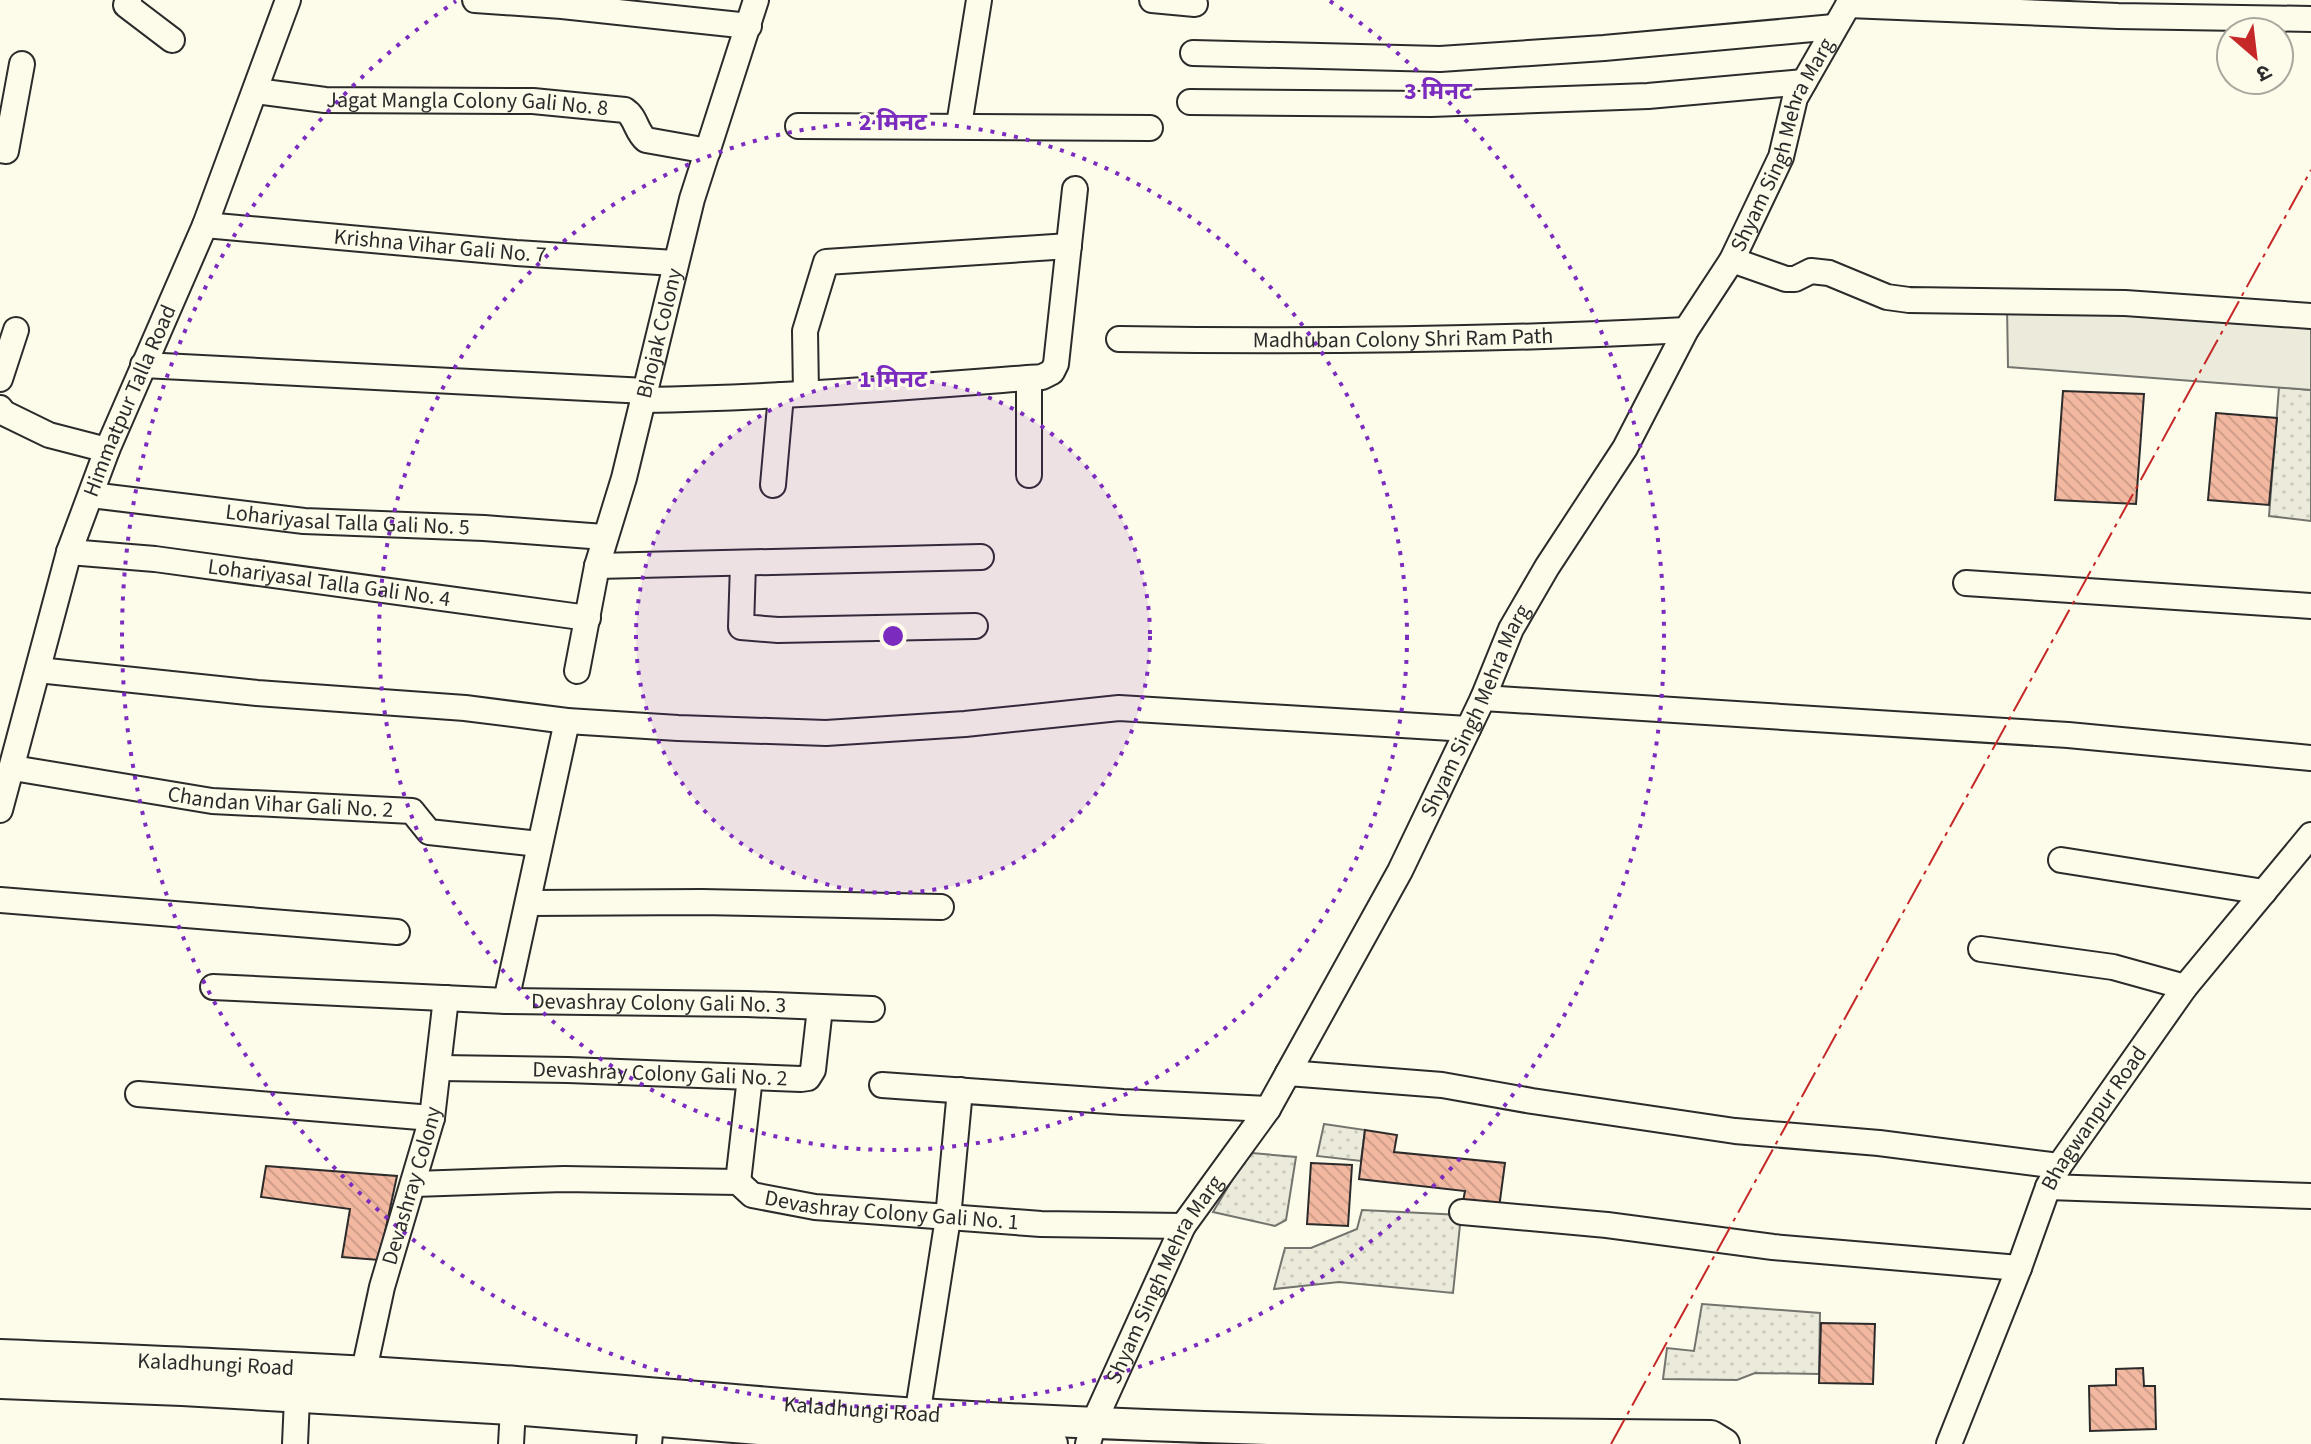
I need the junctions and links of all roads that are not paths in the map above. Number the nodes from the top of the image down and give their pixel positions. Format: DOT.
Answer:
graph roads {
  1 [pos="129,0"];
  2 [pos="288,0"];
  3 [pos="475,0"];
  4 [pos="756,0"];
  5 [pos="979,0"];
  6 [pos="1152,0"];
  7 [pos="1849,3"];
  8 [pos="1195,4"];
  9 [pos="2311,19"];
  10 [pos="749,26"];
  11 [pos="1834,27"];
  12 [pos="172,40"];
  13 [pos="1193,53"];
  14 [pos="22,64"];
  15 [pos="1804,82"];
  16 [pos="256,91"];
  17 [pos="1190,102"];
  18 [pos="959,125"];
  19 [pos="798,126"];
  20 [pos="1150,128"];
  21 [pos="3,151"];
  22 [pos="708,151"];
  23 [pos="1075,189"];
  24 [pos="205,225"];
  25 [pos="1069,246"];
  26 [pos="1732,260"];
  27 [pos="675,263"];
  28 [pos="2311,316"];
  29 [pos="16,330"];
  30 [pos="1686,330"];
  31 [pos="1119,339"];
  32 [pos="143,365"];
  33 [pos="1029,378"];
  34 [pos="0,379"];
  35 [pos="806,393"];
  36 [pos="781,395"];
  37 [pos="644,396"];
  38 [pos="0,408"];
  39 [pos="107,450"];
  40 [pos="1029,475"];
  41 [pos="773,485"];
  42 [pos="91,495"];
  43 [pos="604,537"];
  44 [pos="69,552"];
  45 [pos="981,557"];
  46 [pos="743,564"];
  47 [pos="597,566"];
  48 [pos="1966,583"];
  49 [pos="2311,606"];
  50 [pos="588,618"];
  51 [pos="975,626"];
  52 [pos="38,670"];
  53 [pos="577,671"];
  54 [pos="1483,698"];
  55 [pos="567,721"];
  56 [pos="1468,729"];
  57 [pos="2311,758"];
  58 [pos="13,768"];
  59 [pos="0,810"];
  60 [pos="2311,835"];
  61 [pos="539,844"];
  62 [pos="2061,860"];
  63 [pos="2264,892"];
  64 [pos="0,900"];
  65 [pos="529,903"];
  66 [pos="941,907"];
  67 [pos="397,932"];
  68 [pos="1981,949"];
  69 [pos="213,987"];
  70 [pos="2185,987"];
  71 [pos="446,998"];
  72 [pos="506,1001"];
  73 [pos="820,1008"];
  74 [pos="872,1009"];
  75 [pos="440,1068"];
  76 [pos="1288,1073"];
  77 [pos="750,1077"];
  78 [pos="882,1085"];
  79 [pos="960,1090"];
  80 [pos="138,1094"];
  81 [pos="1268,1109"];
  82 [pos="432,1118"];
  83 [pos="2053,1177"];
  84 [pos="738,1182"];
  85 [pos="414,1184"];
  86 [pos="2311,1196"];
  87 [pos="1462,1212"];
  88 [pos="948,1218"];
  89 [pos="1183,1226"];
  90 [pos="2019,1268"];
  91 [pos="0,1355"];
  92 [pos="183,1376"];
  93 [pos="0,1383"];
  94 [pos="361,1387"];
  95 [pos="514,1396"];
  96 [pos="297,1398"];
  97 [pos="651,1419"];
  98 [pos="783,1426"];
  99 [pos="914,1432"];
  100 [pos="1091,1433"];
  101 [pos="1346,1437"];
  102 [pos="295,1444"];
  103 [pos="511,1444"];
  104 [pos="1052,1444"];
  105 [pos="1724,1444"];
  106 [pos="1949,1444"];
  1 -- 12 [label="street"];
  2 -- 16 [label="street, Himmatpur Talla Road"];
  3 -- 10 [label="street"];
  4 -- 10 [label="street, Bhojak Colony"];
  5 -- 18 [label="street"];
  6 -- 8 [label="street"];
  7 -- 9 [label="street"];
  7 -- 11 [label="street, Shyam Singh Mehra Marg"];
  10 -- 22 [label="street, Bhojak Colony"];
  11 -- 13 [label="street"];
  11 -- 15 [label="street, Shyam Singh Mehra Marg"];
  14 -- 21 [label="street"];
  15 -- 17 [label="street"];
  15 -- 26 [label="street, Shyam Singh Mehra Marg"];
  16 -- 22 [label="street, Jagat Mangla Colony Gali No. 8"];
  16 -- 24 [label="street, Himmatpur Talla Road"];
  18 -- 19 [label="street"];
  18 -- 20 [label="street"];
  22 -- 27 [label="street, Bhojak Colony"];
  23 -- 25 [label="street"];
  24 -- 27 [label="street, Krishna Vihar Gali No. 7"];
  24 -- 32 [label="street, Himmatpur Talla Road"];
  25 -- 33 [label="street"];
  25 -- 35 [label="street"];
  26 -- 28 [label="street"];
  26 -- 30 [label="street, Shyam Singh Mehra Marg"];
  27 -- 37 [label="street, Bhojak Colony"];
  29 -- 34 [label="street"];
  30 -- 31 [label="street, Madhuban Colony Shri Ram Path"];
  30 -- 54 [label="street, Shyam Singh Mehra Marg"];
  32 -- 37 [label="street"];
  32 -- 39 [label="street, Himmatpur Talla Road"];
  33 -- 35 [label="street"];
  33 -- 40 [label="street"];
  35 -- 36 [label="street"];
  36 -- 37 [label="street"];
  36 -- 41 [label="street"];
  37 -- 43 [label="street, Bhojak Colony"];
  38 -- 39 [label="street"];
  39 -- 42 [label="street, Himmatpur Talla Road"];
  42 -- 43 [label="street, Lohariyasal Talla Gali No. 5"];
  42 -- 44 [label="street, Himmatpur Talla Road"];
  43 -- 47 [label="street, Bhojak Colony"];
  44 -- 50 [label="street, Lohariyasal Talla Gali No. 4"];
  44 -- 52 [label="street, Himmatpur Talla Road"];
  45 -- 46 [label="street"];
  46 -- 47 [label="street"];
  46 -- 51 [label="street"];
  47 -- 50 [label="street, Bhojak Colony"];
  48 -- 49 [label="street"];
  50 -- 53 [label="street, Bhojak Colony"];
  52 -- 55 [label="street"];
  52 -- 58 [label="street, Himmatpur Talla Road"];
  54 -- 56 [label="street, Shyam Singh Mehra Marg"];
  54 -- 57 [label="street"];
  55 -- 56 [label="street"];
  55 -- 61 [label="street"];
  56 -- 76 [label="street, Shyam Singh Mehra Marg"];
  58 -- 59 [label="street, Himmatpur Talla Road"];
  58 -- 61 [label="street, Chandan Vihar Gali No. 2"];
  60 -- 63 [label="street, Bhagwanpur Road"];
  61 -- 65 [label="street"];
  62 -- 63 [label="street"];
  63 -- 70 [label="street, Bhagwanpur Road"];
  64 -- 67 [label="street"];
  65 -- 66 [label="street"];
  65 -- 72 [label="street"];
  68 -- 70 [label="street"];
  69 -- 71 [label="street"];
  70 -- 83 [label="street, Bhagwanpur Road"];
  71 -- 72 [label="street, Devashray Colony Gali No. 3"];
  71 -- 75 [label="street, Devashray Colony"];
  72 -- 73 [label="street, Devashray Colony Gali No. 3"];
  73 -- 74 [label="street, Devashray Colony Gali No. 3"];
  73 -- 77 [label="street, Devashray Colony Gali No. 2"];
  75 -- 77 [label="street, Devashray Colony Gali No. 2"];
  75 -- 82 [label="street, Devashray Colony"];
  76 -- 81 [label="street, Shyam Singh Mehra Marg"];
  76 -- 83 [label="street"];
  77 -- 84 [label="street"];
  78 -- 79 [label="street"];
  79 -- 81 [label="street"];
  79 -- 88 [label="street"];
  80 -- 82 [label="street"];
  81 -- 89 [label="street, Shyam Singh Mehra Marg"];
  82 -- 85 [label="street, Devashray Colony"];
  83 -- 86 [label="street"];
  83 -- 90 [label="street, Bhagwanpur Road"];
  84 -- 85 [label="street, Devashray Colony Gali No. 1"];
  84 -- 88 [label="street, Devashray Colony Gali No. 1"];
  85 -- 94 [label="street, Devashray Colony"];
  87 -- 90 [label="street"];
  88 -- 89 [label="street, Devashray Colony Gali No. 1"];
  88 -- 99 [label="street"];
  89 -- 100 [label="street, Shyam Singh Mehra Marg"];
  90 -- 106 [label="street, Bhagwanpur Road"];
  91 -- 92 [label="main road, Kaladhungi Road"];
  92 -- 93 [label="main road, Kaladhungi Road"];
  92 -- 94 [label="main road, Kaladhungi Road"];
  92 -- 96 [label="main road, Kaladhungi Road"];
  94 -- 95 [label="main road, Kaladhungi Road"];
  94 -- 96 [label="main road, Kaladhungi Road"];
  95 -- 97 [label="main road, Kaladhungi Road"];
  95 -- 103 [label="street"];
  96 -- 102 [label="street"];
  97 -- 98 [label="main road, Kaladhungi Road"];
  98 -- 99 [label="main road, Kaladhungi Road"];
  99 -- 100 [label="main road, Kaladhungi Road"];
  99 -- 104 [label="main road, Kaladhungi Road"];
  100 -- 101 [label="main road, Kaladhungi Road"];
  101 -- 105 [label="main road, Kaladhungi Road"];
}
